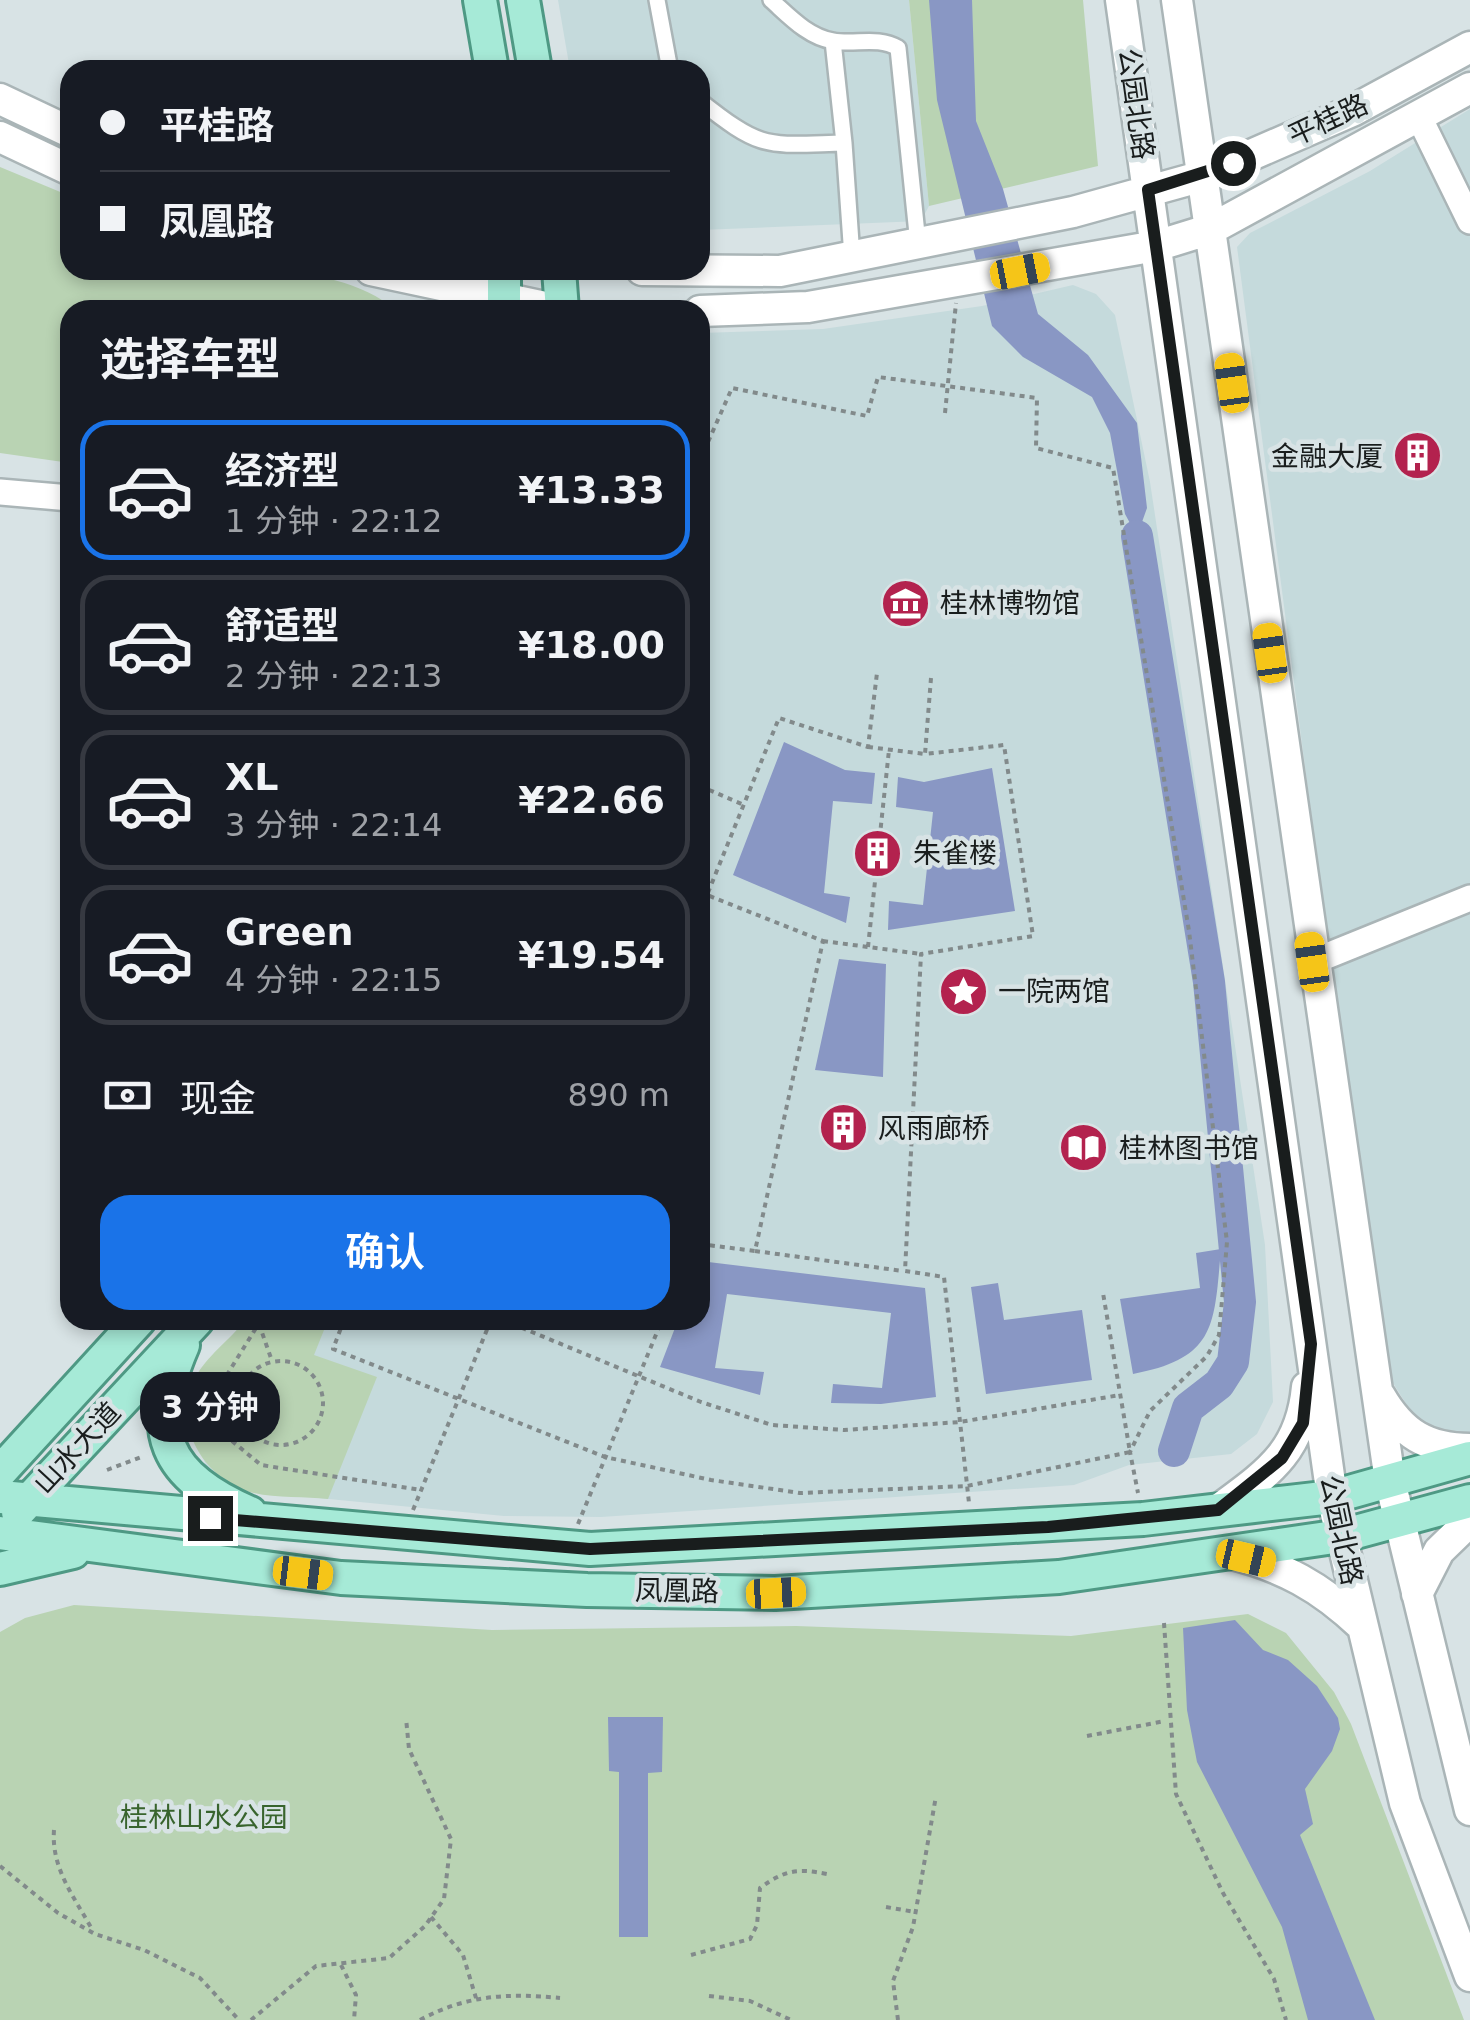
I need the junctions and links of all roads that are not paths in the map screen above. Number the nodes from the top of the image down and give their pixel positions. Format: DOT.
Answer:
graph roads {
  1 [pos="480,0"];
  2 [pos="522,0"];
  3 [pos="657,0"];
  4 [pos="771,0"];
  5 [pos="1121,0"];
  6 [pos="1177,0"];
  7 [pos="833,42"];
  8 [pos="1470,48"];
  9 [pos="490,60"];
  10 [pos="532,60"];
  11 [pos="668,60"];
  12 [pos="1470,88"];
  13 [pos="9,103"];
  14 [pos="710,109"];
  15 [pos="1426,113"];
  16 [pos="60,127"];
  17 [pos="0,136"];
  18 [pos="844,142"];
  19 [pos="60,165"];
  20 [pos="1203,176"];
  21 [pos="1470,184"];
  22 [pos="1148,190"];
  23 [pos="1470,220"];
  24 [pos="1211,229"];
  25 [pos="933,241"];
  26 [pos="1156,246"];
  27 [pos="852,256"];
  28 [pos="710,270"];
  29 [pos="429,280"];
  30 [pos="504,293"];
  31 [pos="710,311"];
  32 [pos="0,492"];
  33 [pos="60,497"];
  34 [pos="1470,898"];
  35 [pos="1470,911"];
  36 [pos="1313,967"];
  37 [pos="131,1330"];
  38 [pos="187,1330"];
  39 [pos="191,1330"];
  40 [pos="1311,1344"];
  41 [pos="1376,1390"];
  42 [pos="70,1395"];
  43 [pos="0,1446"];
  44 [pos="1470,1448"];
  45 [pos="1470,1458"];
  46 [pos="0,1472"];
  47 [pos="1390,1480"];
  48 [pos="1332,1497"];
  49 [pos="14,1499"];
  50 [pos="1470,1501"];
  51 [pos="1218,1510"];
  52 [pos="1399,1520"];
  53 [pos="1470,1521"];
  54 [pos="283,1524"];
  55 [pos="1,1534"];
  56 [pos="1341,1536"];
  57 [pos="110,1551"];
  58 [pos="1225,1553"];
  59 [pos="0,1570"];
  60 [pos="1417,1594"];
  61 [pos="1362,1626"];
  62 [pos="1470,1810"];
  63 [pos="1470,1976"];
  1 -- 9 [label="main road"];
  2 -- 10 [label="main road"];
  3 -- 11 [label="street"];
  4 -- 7 [label="street"];
  5 -- 22 [label="main road, 公园北路"];
  6 -- 20 [label="main road, 公园北路"];
  7 -- 18 [label="street"];
  7 -- 25 [label="street"];
  8 -- 20 [label="main road, 平桂路"];
  12 -- 15 [label="main road, 平桂路"];
  13 -- 16 [label="main road"];
  14 -- 18 [label="street"];
  15 -- 21 [label="street"];
  15 -- 23 [label="street"];
  15 -- 24 [label="main road, 平桂路"];
  17 -- 19 [label="main road"];
  18 -- 27 [label="street"];
  20 -- 22 [label="main road, 平桂路"];
  20 -- 24 [label="main road, 公园北路"];
  22 -- 25 [label="main road, 平桂路"];
  22 -- 26 [label="main road, 公园北路"];
  24 -- 26 [label="main road, 平桂路"];
  24 -- 36 [label="main road, 公园北路"];
  25 -- 27 [label="main road, 平桂路"];
  26 -- 31 [label="main road, 平桂路"];
  26 -- 40 [label="main road, 公园北路"];
  27 -- 28 [label="main road, 平桂路"];
  29 -- 30 [label="main road"];
  32 -- 33 [label="street"];
  34 -- 36 [label="street"];
  35 -- 36 [label="street"];
  36 -- 41 [label="main road, 公园北路"];
  37 -- 42 [label="main road, 山水大道"];
  38 -- 49 [label="main road, 山水大道"];
  39 -- 54 [label="main road"];
  40 -- 48 [label="main road, 公园北路"];
  40 -- 51 [label="main road"];
  41 -- 44 [label="main road"];
  41 -- 47 [label="main road, 公园北路"];
  42 -- 43 [label="main road"];
  42 -- 46 [label="main road, 山水大道"];
  45 -- 47 [label="main road, 凤凰路"];
  47 -- 48 [label="main road, 凤凰路"];
  47 -- 52 [label="main road, 公园北路"];
  48 -- 51 [label="main road, 凤凰路"];
  48 -- 56 [label="main road, 公园北路"];
  49 -- 54 [label="main road, 凤凰路"];
  49 -- 55 [label="main road, 山水大道"];
  50 -- 52 [label="main road, 凤凰路"];
  51 -- 54 [label="main road, 凤凰路"];
  52 -- 56 [label="main road, 凤凰路"];
  52 -- 60 [label="main road, 公园北路"];
  53 -- 60 [label="main road"];
  55 -- 57 [label="main road, 凤凰路"];
  56 -- 58 [label="main road, 凤凰路"];
  56 -- 61 [label="main road, 公园北路"];
  57 -- 58 [label="main road, 凤凰路"];
  57 -- 59 [label="main road"];
  58 -- 61 [label="main road"];
  60 -- 62 [label="main road, 公园北路"];
  61 -- 63 [label="main road, 公园北路"];
}
